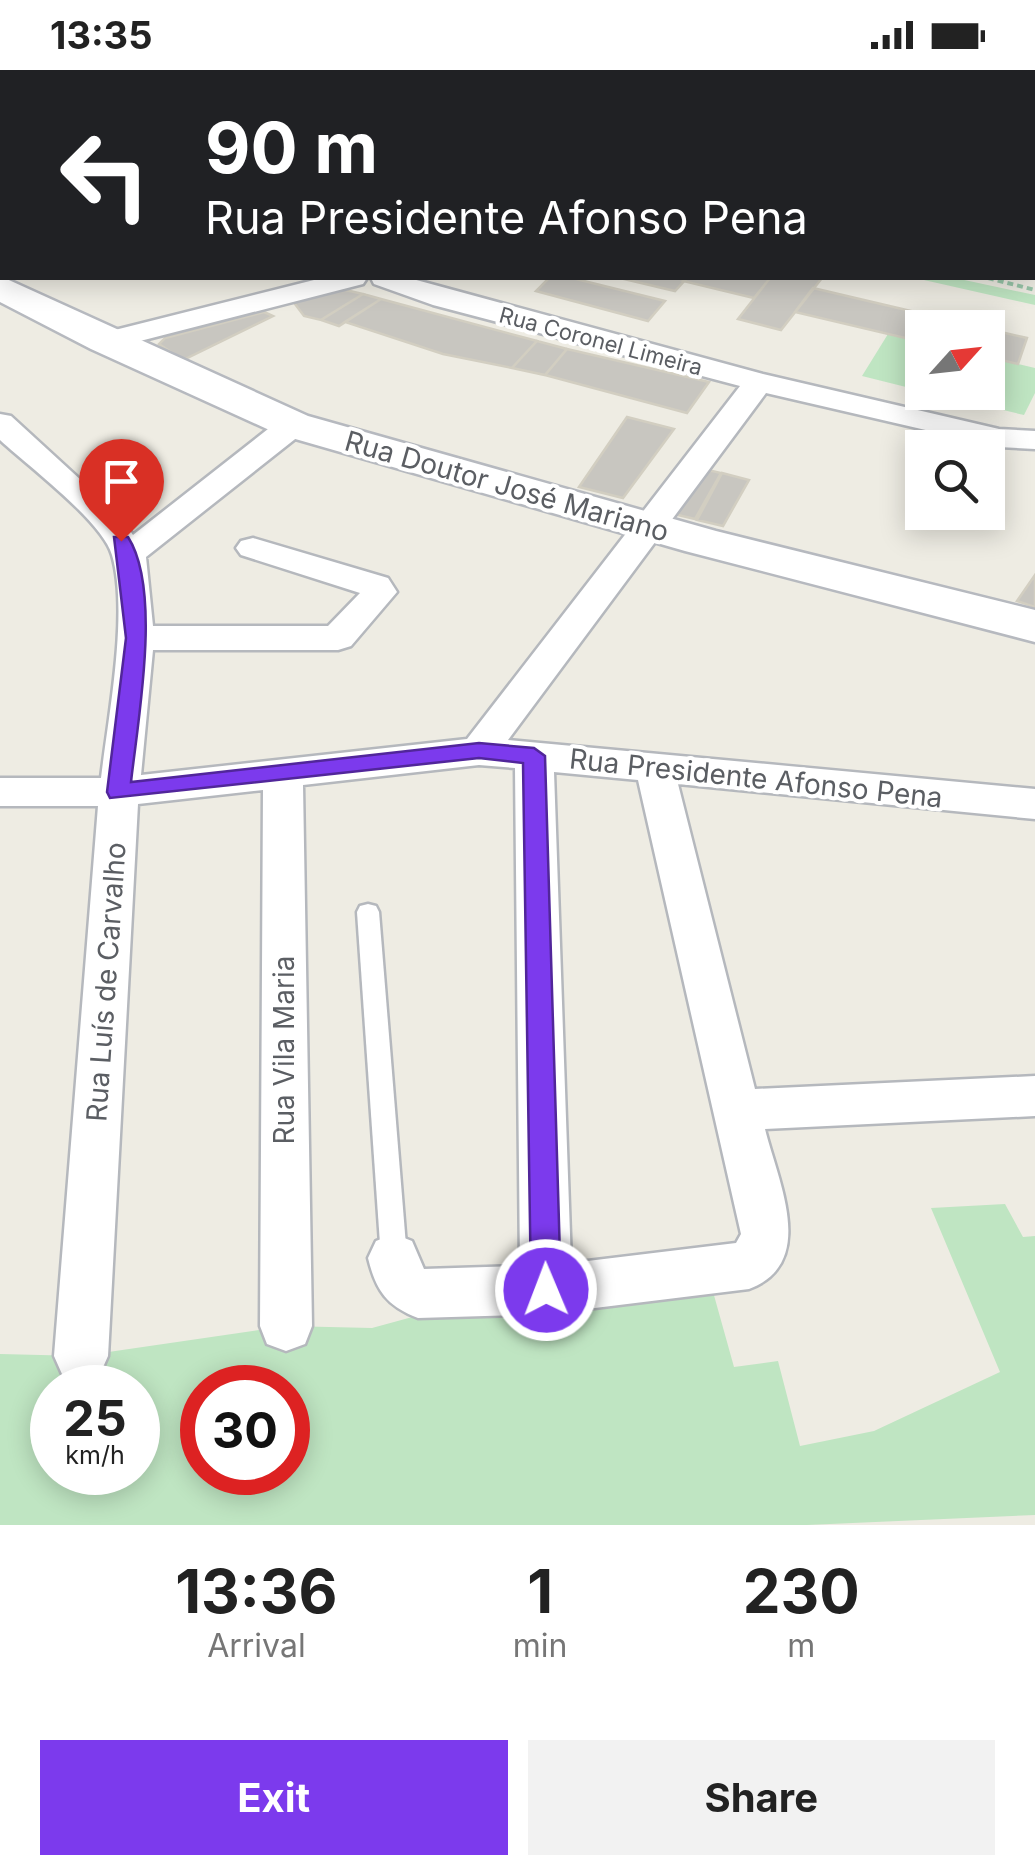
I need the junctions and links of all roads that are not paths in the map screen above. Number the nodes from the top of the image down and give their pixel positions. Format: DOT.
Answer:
graph roads {
  1 [pos="344,280"];
  2 [pos="395,280"];
  3 [pos="0,287"];
  4 [pos="437,288"];
  5 [pos="104,340"];
  6 [pos="760,382"];
  7 [pos="0,423"];
  8 [pos="292,425"];
  9 [pos="1035,440"];
  10 [pos="648,524"];
  11 [pos="254,548"];
  12 [pos="129,554"];
  13 [pos="1035,626"];
  14 [pos="136,638"];
  15 [pos="479,751"];
  16 [pos="534,756"];
  17 [pos="655,769"];
  18 [pos="283,773"];
  19 [pos="0,792"];
  20 [pos="118,792"];
  21 [pos="1035,804"];
  22 [pos="368,912"];
  23 [pos="1035,1096"];
  24 [pos="739,1110"];
  25 [pos="394,1258"];
  26 [pos="546,1290"];
  27 [pos="286,1326"];
  28 [pos="81,1356"];
  1 -- 5 [label="street"];
  2 -- 4 [label="street, Rua Coronel Limeira"];
  3 -- 5 [label="main road, Rua Doutor José Mariano"];
  4 -- 6 [label="street, Rua Coronel Limeira"];
  5 -- 8 [label="main road, Rua Doutor José Mariano"];
  6 -- 9 [label="street, Rua Coronel Limeira"];
  6 -- 10 [label="street"];
  7 -- 12 [label="street"];
  8 -- 10 [label="main road, Rua Doutor José Mariano"];
  8 -- 12 [label="street"];
  10 -- 13 [label="main road, Rua Doutor José Mariano"];
  10 -- 15 [label="street"];
  11 -- 14 [label="street"];
  12 -- 14 [label="street, Rua Luís de Carvalho"];
  14 -- 20 [label="street, Rua Luís de Carvalho"];
  15 -- 16 [label="street, Rua Presidente Afonso Pena"];
  15 -- 18 [label="street, Rua Presidente Afonso Pena"];
  16 -- 17 [label="street, Rua Presidente Afonso Pena"];
  16 -- 26 [label="street"];
  17 -- 21 [label="street, Rua Presidente Afonso Pena"];
  17 -- 24 [label="street"];
  18 -- 20 [label="street, Rua Presidente Afonso Pena"];
  18 -- 27 [label="street, Rua Vila Maria"];
  19 -- 20 [label="street, Rua Presidente Afonso Pena"];
  20 -- 28 [label="street, Rua Luís de Carvalho"];
  22 -- 25 [label="lane"];
  23 -- 24 [label="street"];
  24 -- 26 [label="street"];
  25 -- 26 [label="street"];
}
